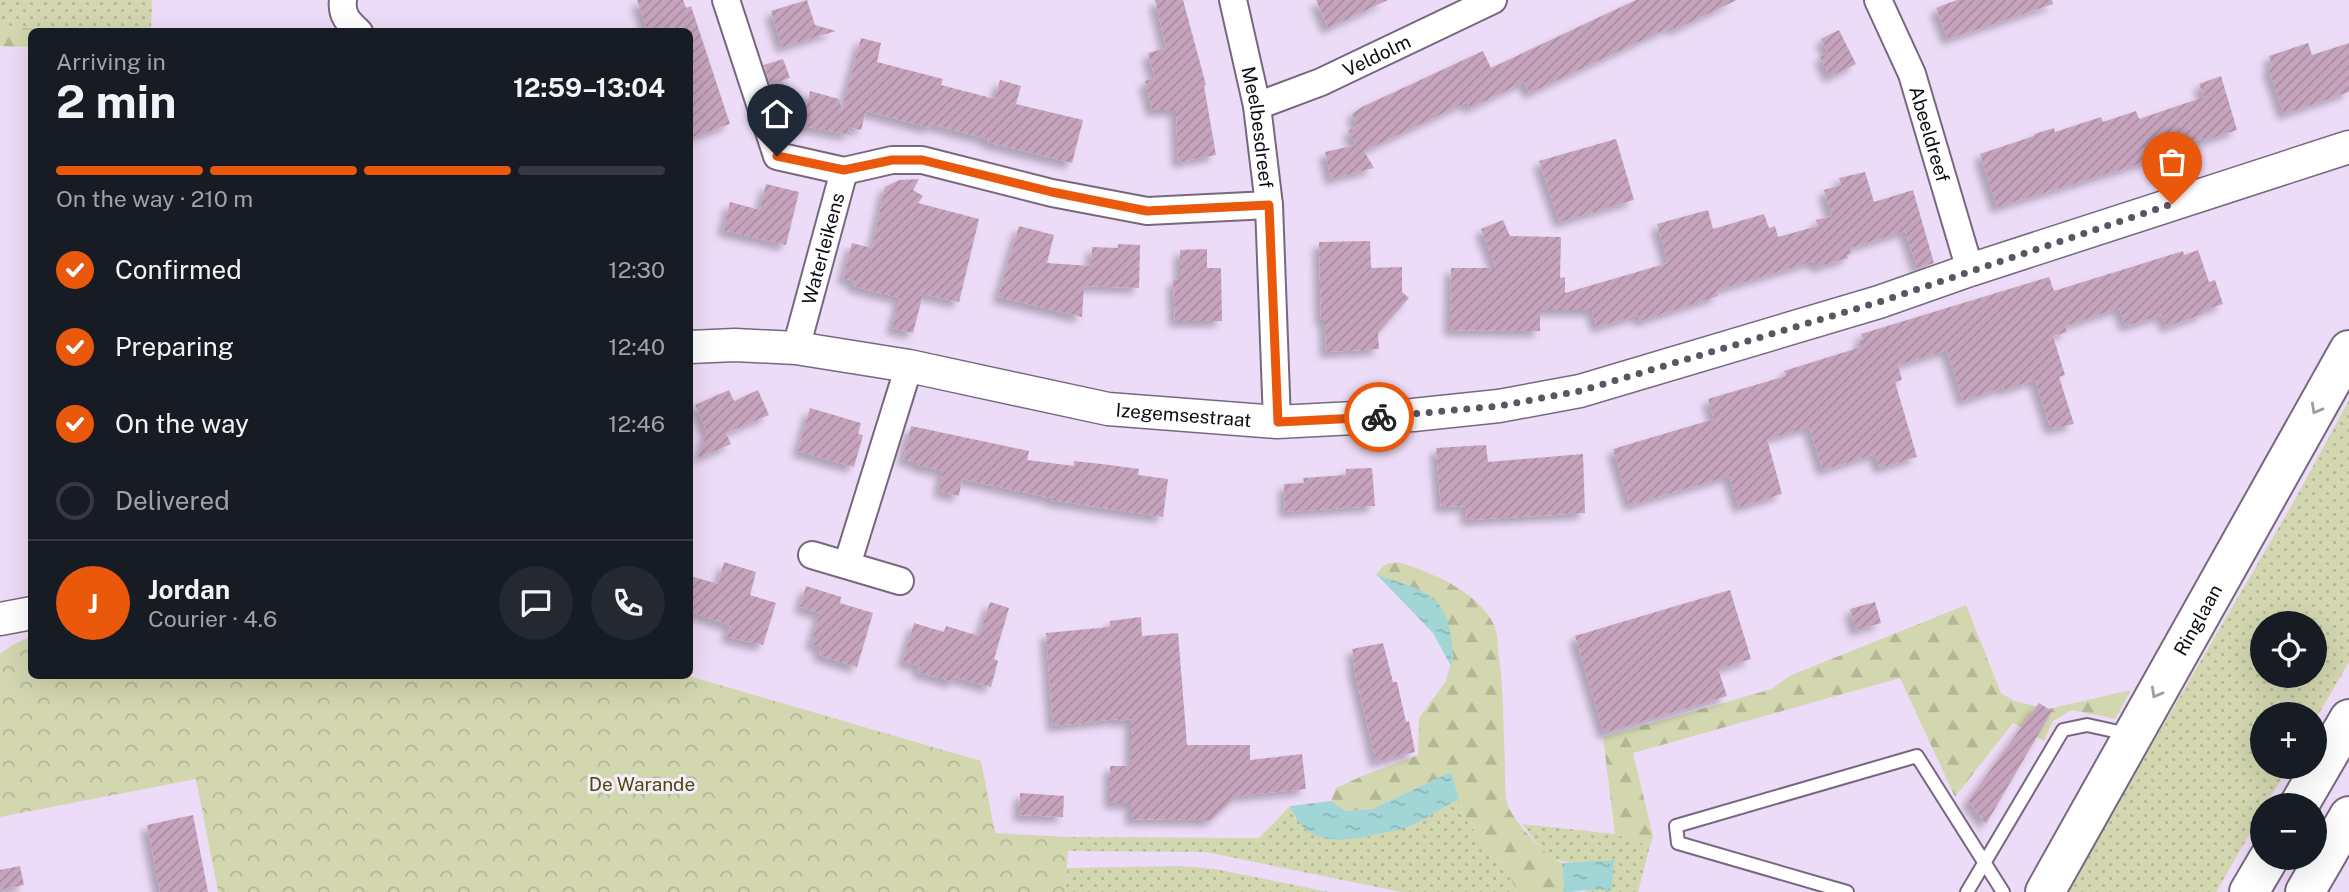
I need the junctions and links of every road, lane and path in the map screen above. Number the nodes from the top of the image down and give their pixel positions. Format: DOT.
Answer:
graph roads {
  1 [pos="343,0"];
  2 [pos="726,0"];
  3 [pos="1233,0"];
  4 [pos="1493,0"];
  5 [pos="1878,0"];
  6 [pos="355,28"];
  7 [pos="1257,106"];
  8 [pos="2349,147"];
  9 [pos="844,170"];
  10 [pos="1269,205"];
  11 [pos="1970,270"];
  12 [pos="693,347"];
  13 [pos="796,348"];
  14 [pos="2349,350"];
  15 [pos="909,366"];
  16 [pos="1278,422"];
  17 [pos="812,555"];
  18 [pos="848,565"];
  19 [pos="900,581"];
  20 [pos="28,615"];
  21 [pos="0,619"];
  22 [pos="2349,719"];
  23 [pos="2133,735"];
  24 [pos="2306,793"];
  25 [pos="2349,816"];
  26 [pos="1984,862"];
  27 [pos="2262,870"];
  28 [pos="1847,892"];
  29 [pos="1967,892"];
  30 [pos="2003,892"];
  31 [pos="2045,892"];
  32 [pos="2249,892"];
  33 [pos="2305,892"];
  1 -- 6 [label="street"];
  2 -- 9 [label="street, Waterleikens"];
  3 -- 7 [label="street, Meelbesdreef"];
  4 -- 7 [label="street, Veldolm"];
  5 -- 11 [label="street, Abeeldreef"];
  7 -- 10 [label="street, Meelbesdreef"];
  8 -- 11 [label="street, Izegemsestraat"];
  9 -- 10 [label="street"];
  9 -- 13 [label="street, Waterleikens"];
  10 -- 16 [label="street, Meelbesdreef"];
  11 -- 16 [label="street, Izegemsestraat"];
  12 -- 13 [label="street, Izegemsestraat"];
  13 -- 15 [label="street, Izegemsestraat"];
  14 -- 23 [label="main road, Ringlaan, one-way"];
  15 -- 16 [label="street, Izegemsestraat"];
  15 -- 18 [label="street"];
  17 -- 18 [label="street"];
  18 -- 19 [label="street"];
  20 -- 21 [label="street"];
  22 -- 24 [label="main road"];
  23 -- 26 [label="lane"];
  23 -- 31 [label="main road, Ringlaan"];
  25 -- 33 [label="main road"];
  26 -- 28 [label="lane"];
  26 -- 29 [label="lane"];
  26 -- 30 [label="lane"];
  27 -- 32 [label="main road"];
}
